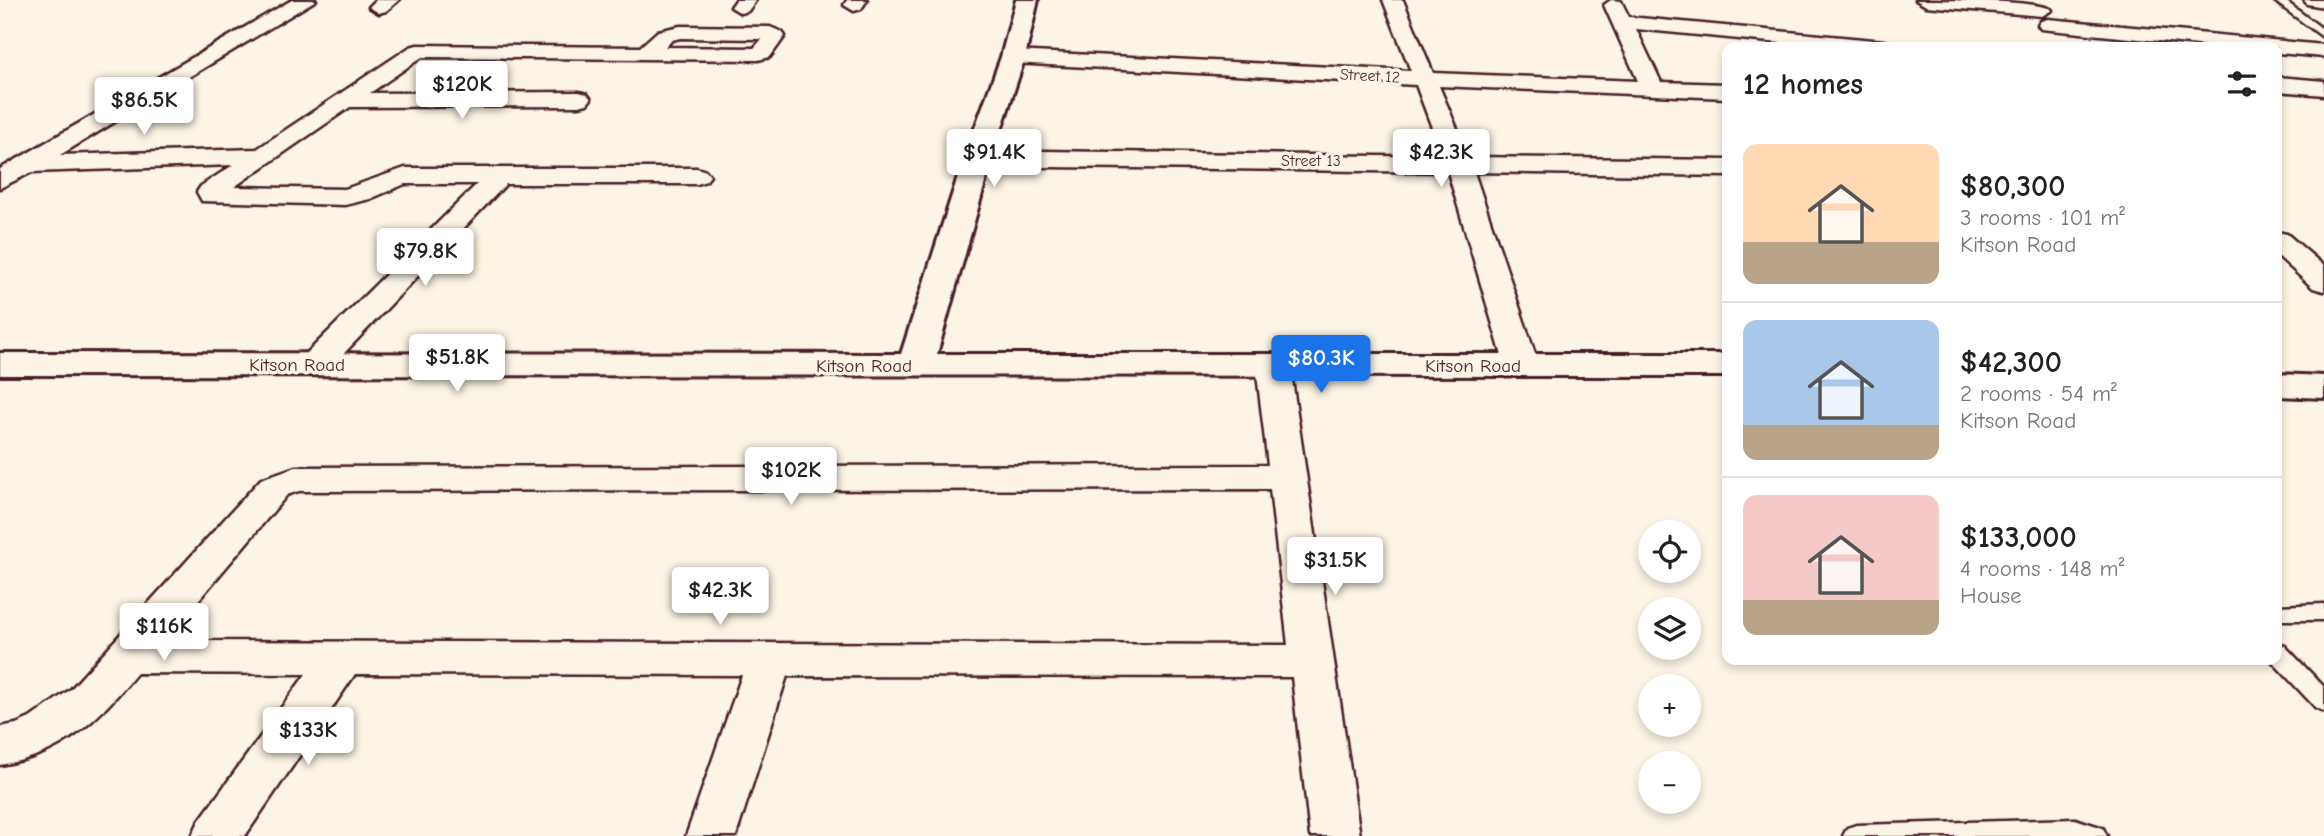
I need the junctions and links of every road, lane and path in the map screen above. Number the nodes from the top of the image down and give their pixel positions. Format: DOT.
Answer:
graph roads {
  1 [pos="306,0"];
  2 [pos="1027,0"];
  3 [pos="1393,0"];
  4 [pos="1612,0"];
  5 [pos="1926,0"];
  6 [pos="2278,0"];
  7 [pos="2314,0"];
  8 [pos="2324,1"];
  9 [pos="2043,11"];
  10 [pos="1621,22"];
  11 [pos="2324,35"];
  12 [pos="1831,42"];
  13 [pos="2062,42"];
  14 [pos="2261,42"];
  15 [pos="2282,45"];
  16 [pos="2324,51"];
  17 [pos="647,52"];
  18 [pos="1013,57"];
  19 [pos="1427,79"];
  20 [pos="2282,84"];
  21 [pos="1652,87"];
  22 [pos="2321,89"];
  23 [pos="1722,91"];
  24 [pos="579,99"];
  25 [pos="345,100"];
  26 [pos="263,156"];
  27 [pos="978,158"];
  28 [pos="1458,162"];
  29 [pos="28,164"];
  30 [pos="1722,167"];
  31 [pos="499,176"];
  32 [pos="697,176"];
  33 [pos="0,180"];
  34 [pos="2282,244"];
  35 [pos="2324,282"];
  36 [pos="0,364"];
  37 [pos="314,365"];
  38 [pos="1722,365"];
  39 [pos="915,366"];
  40 [pos="1273,366"];
  41 [pos="1522,366"];
  42 [pos="2282,385"];
  43 [pos="2324,387"];
  44 [pos="1287,477"];
  45 [pos="2282,612"];
  46 [pos="2324,612"];
  47 [pos="127,657"];
  48 [pos="2282,657"];
  49 [pos="342,658"];
  50 [pos="770,659"];
  51 [pos="1312,661"];
  52 [pos="2324,702"];
  53 [pos="0,746"];
  54 [pos="217,836"];
  55 [pos="712,836"];
  56 [pos="1335,836"];
  57 [pos="1856,836"];
  58 [pos="2094,836"];
  1 -- 29 [label="street"];
  2 -- 18 [label="street"];
  3 -- 19 [label="street"];
  4 -- 10 [label="street"];
  5 -- 9 [label="street"];
  6 -- 11 [label="lane"];
  7 -- 8 [label="street"];
  9 -- 13 [label="street"];
  9 -- 14 [label="street"];
  10 -- 12 [label="street"];
  10 -- 21 [label="street"];
  15 -- 16 [label="street"];
  17 -- 17 [label="street"];
  17 -- 25 [label="street"];
  18 -- 19 [label="street, Street 12"];
  18 -- 27 [label="street"];
  19 -- 21 [label="street, Street 12"];
  19 -- 28 [label="street"];
  20 -- 22 [label="street"];
  21 -- 23 [label="street, Street 12"];
  24 -- 25 [label="street"];
  25 -- 26 [label="street"];
  26 -- 29 [label="street"];
  26 -- 31 [label="street"];
  27 -- 28 [label="street, Street 13"];
  27 -- 39 [label="street"];
  28 -- 30 [label="street, Street 13"];
  28 -- 41 [label="street"];
  29 -- 33 [label="street"];
  31 -- 32 [label="street"];
  31 -- 37 [label="street"];
  34 -- 35 [label="street"];
  36 -- 37 [label="street, Kitson Road"];
  37 -- 39 [label="street, Kitson Road"];
  38 -- 41 [label="street, Kitson Road"];
  39 -- 40 [label="street, Kitson Road"];
  40 -- 41 [label="street, Kitson Road"];
  40 -- 44 [label="street"];
  42 -- 43 [label="street"];
  44 -- 47 [label="street"];
  44 -- 51 [label="street"];
  45 -- 46 [label="lane"];
  47 -- 49 [label="street"];
  47 -- 53 [label="street"];
  48 -- 52 [label="lane"];
  49 -- 50 [label="street"];
  49 -- 54 [label="street"];
  50 -- 51 [label="street"];
  50 -- 55 [label="street"];
  51 -- 56 [label="street"];
  57 -- 58 [label="lane"];
}
